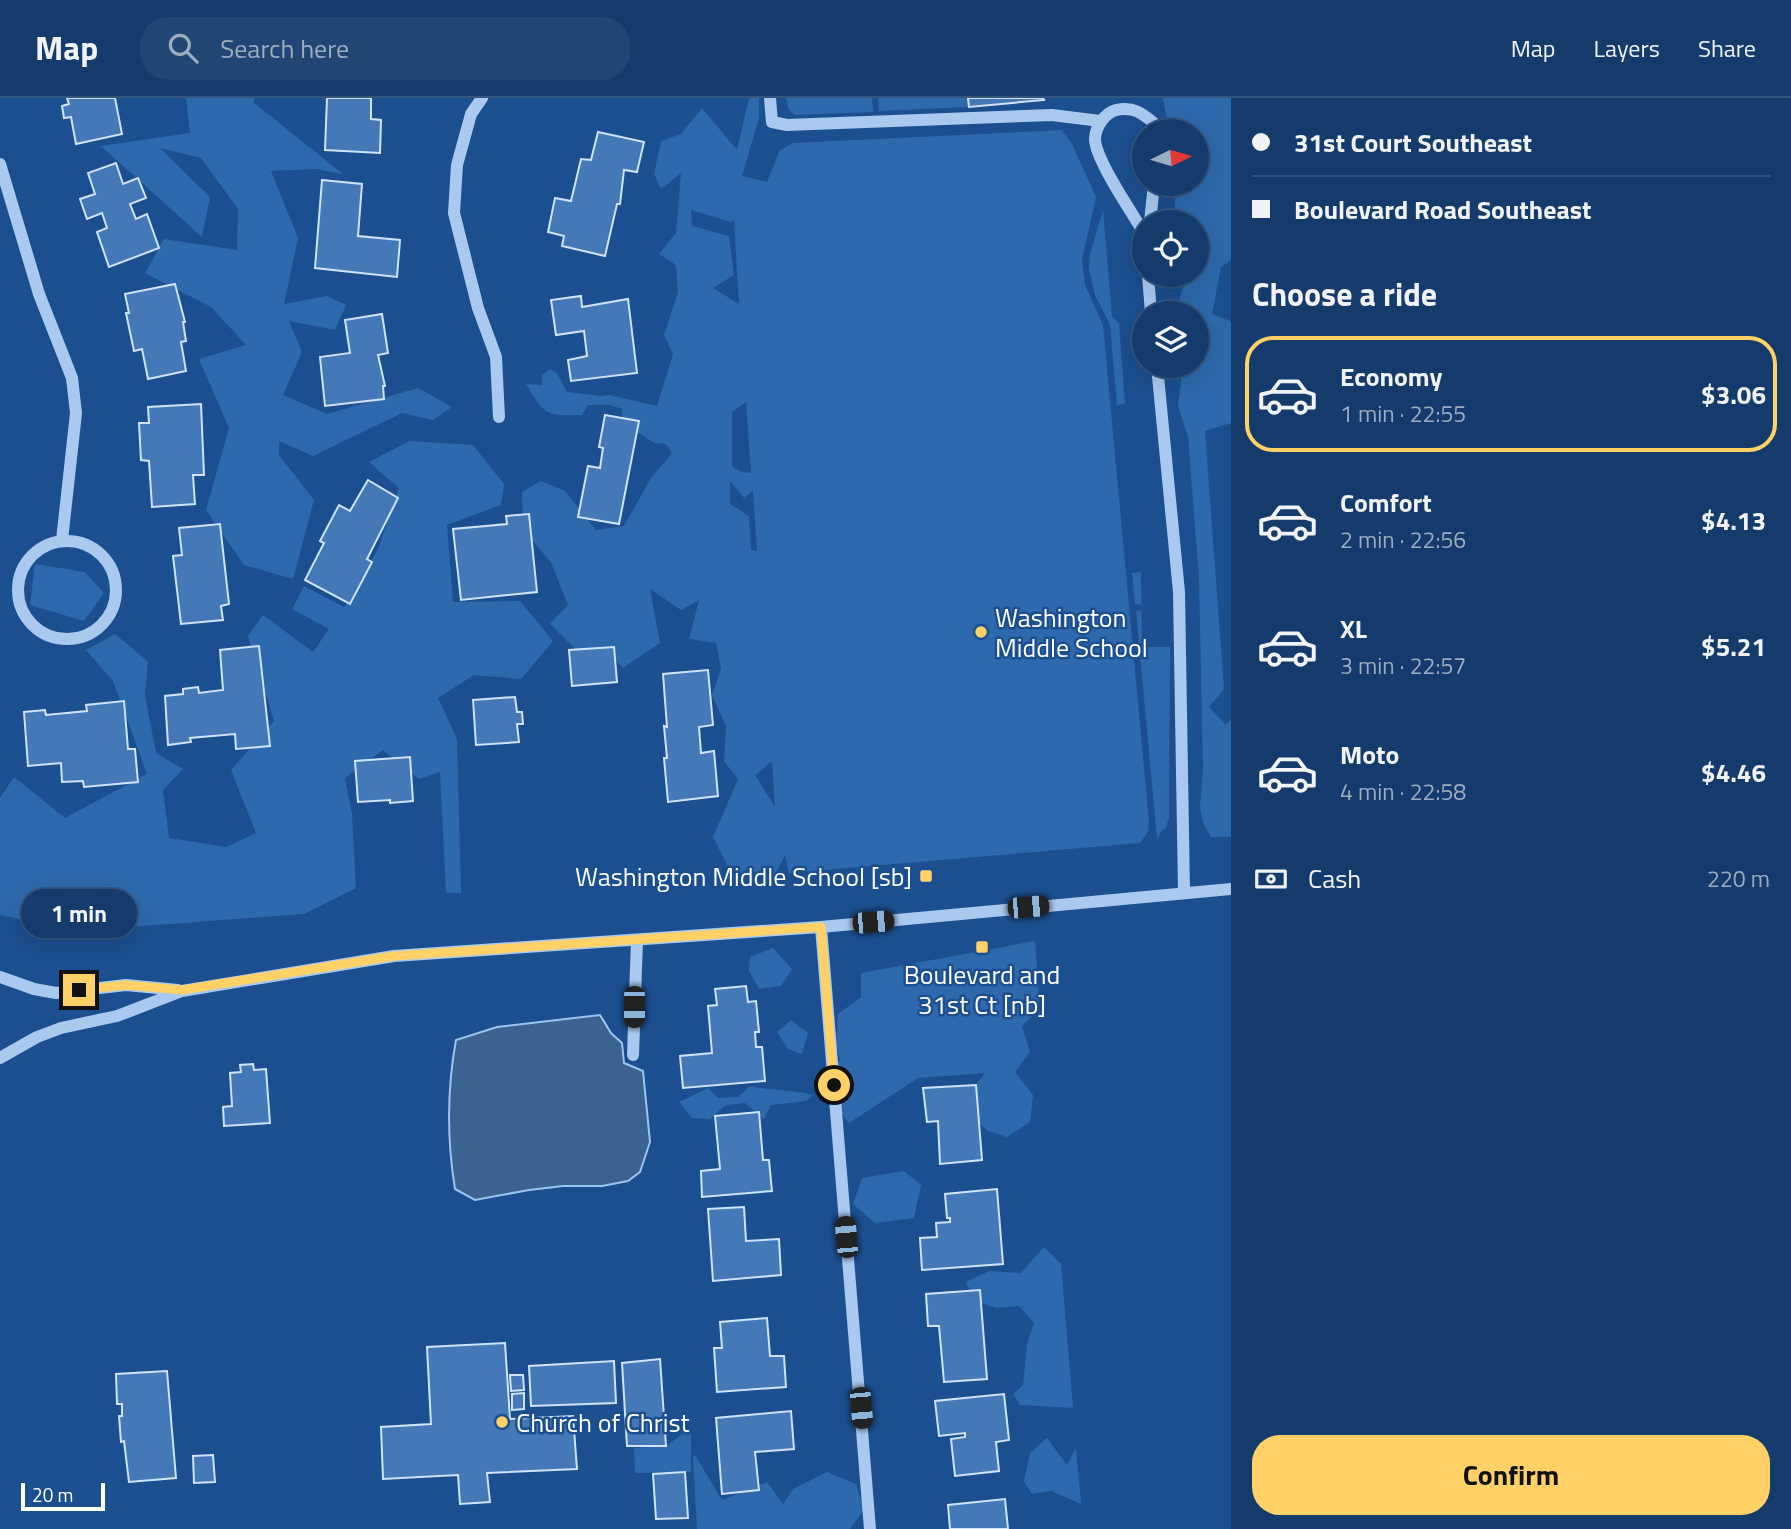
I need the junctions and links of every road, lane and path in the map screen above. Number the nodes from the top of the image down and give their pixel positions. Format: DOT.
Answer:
graph roads {
  1 [pos="482,98"];
  2 [pos="770,98"];
  3 [pos="1149,119"];
  4 [pos="1100,121"];
  5 [pos="0,164"];
  6 [pos="1132,212"];
  7 [pos="1158,378"];
  8 [pos="499,417"];
  9 [pos="62,540"];
  10 [pos="1231,889"];
  11 [pos="1184,893"];
  12 [pos="821,927"];
  13 [pos="636,940"];
  14 [pos="0,977"];
  15 [pos="182,990"];
  16 [pos="633,1055"];
  17 [pos="0,1058"];
  18 [pos="870,1529"];
  1 -- 8 [label="street"];
  2 -- 4 [label="street"];
  3 -- 4 [label="street"];
  4 -- 6 [label="street"];
  5 -- 9 [label="street"];
  7 -- 11 [label="street"];
  9 -- 9 [label="street"];
  10 -- 11 [label="street"];
  11 -- 12 [label="street"];
  12 -- 13 [label="street"];
  12 -- 18 [label="street"];
  13 -- 15 [label="street"];
  13 -- 16 [label="street"];
  14 -- 15 [label="street"];
  15 -- 17 [label="street"];
}
